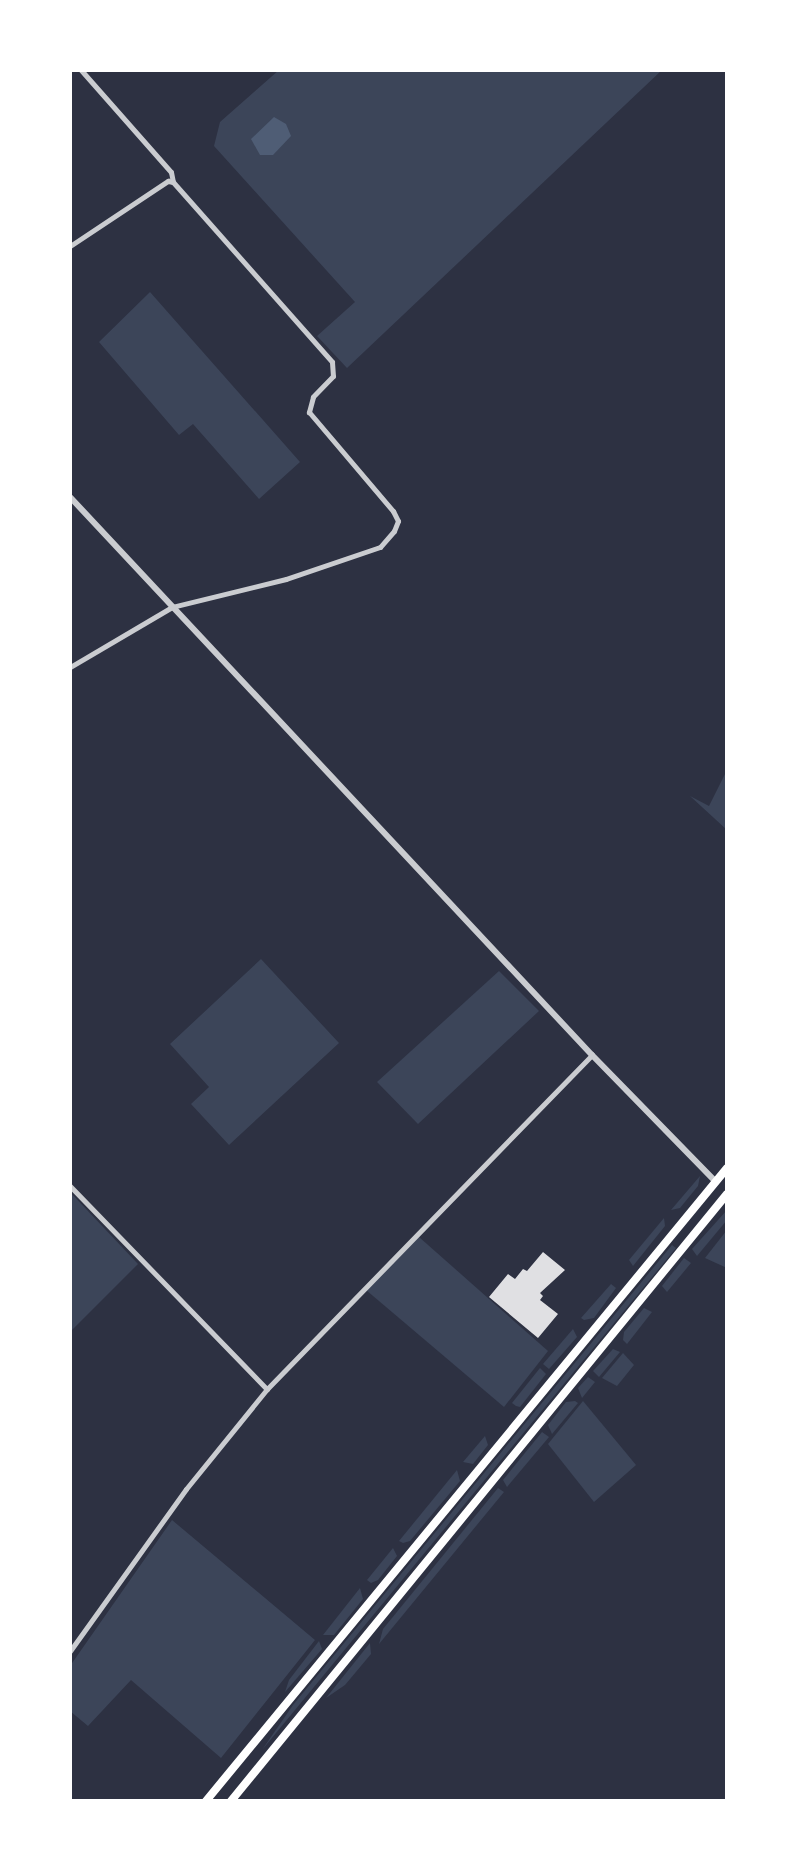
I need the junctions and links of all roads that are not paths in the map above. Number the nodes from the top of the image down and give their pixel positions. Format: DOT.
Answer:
graph roads {
  1 [pos="81,70"];
  2 [pos="173,182"];
  3 [pos="70,246"];
  4 [pos="70,497"];
  5 [pos="172,607"];
  6 [pos="70,667"];
  7 [pos="592,1055"];
  8 [pos="727,1168"];
  9 [pos="716,1182"];
  10 [pos="70,1186"];
  11 [pos="727,1194"];
  12 [pos="267,1389"];
  13 [pos="70,1651"];
  14 [pos="206,1801"];
  15 [pos="231,1801"];
  1 -- 2 [label="street"];
  2 -- 3 [label="street"];
  2 -- 5 [label="street"];
  4 -- 5 [label="street"];
  5 -- 6 [label="street"];
  5 -- 7 [label="street"];
  7 -- 9 [label="street"];
  7 -- 12 [label="street"];
  8 -- 9 [label="main road"];
  9 -- 14 [label="main road"];
  10 -- 12 [label="street"];
  11 -- 15 [label="main road"];
  12 -- 13 [label="street"];
}
